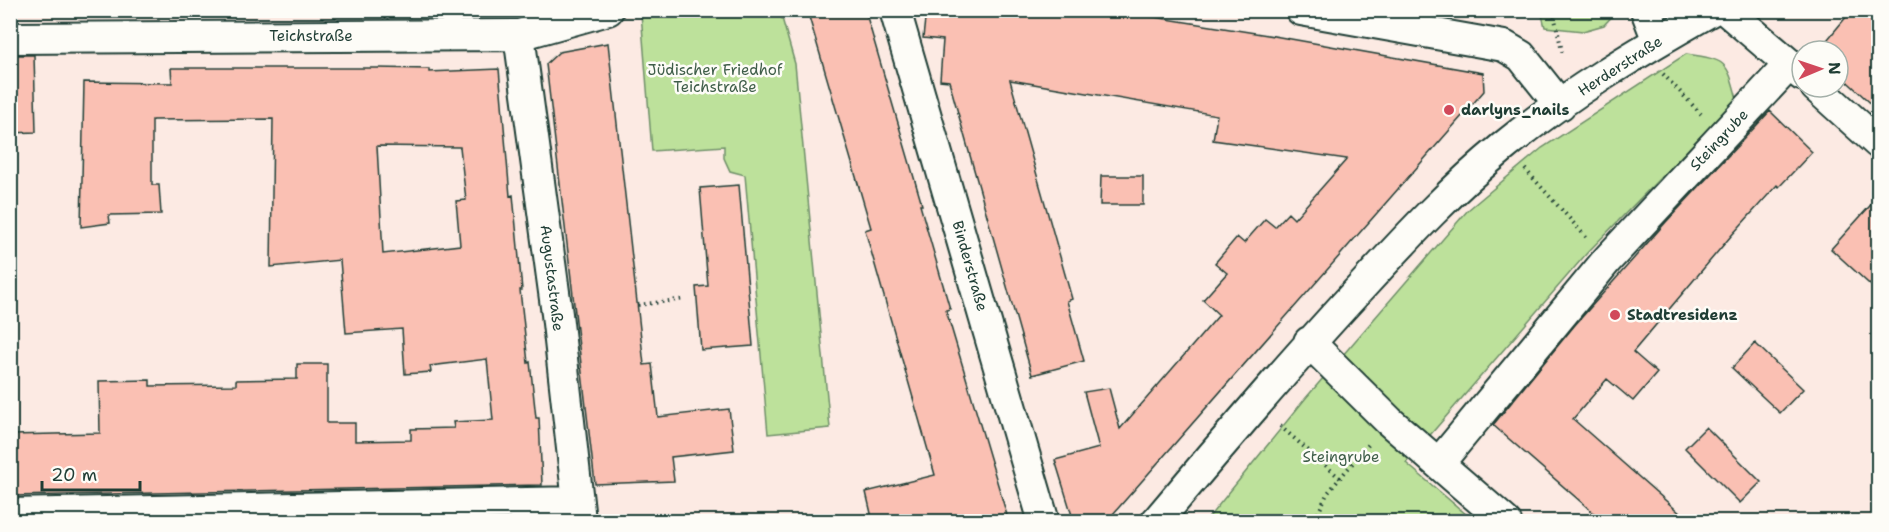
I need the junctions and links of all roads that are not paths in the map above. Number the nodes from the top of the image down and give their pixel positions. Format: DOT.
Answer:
graph roads {
  1 [pos="608,10"];
  2 [pos="895,10"];
  3 [pos="1301,10"];
  4 [pos="1646,10"];
  5 [pos="1712,10"];
  6 [pos="1726,10"];
  7 [pos="519,35"];
  8 [pos="10,38"];
  9 [pos="1649,46"];
  10 [pos="1790,64"];
  11 [pos="1790,75"];
  12 [pos="1829,99"];
  13 [pos="1560,105"];
  14 [pos="1878,143"];
  15 [pos="1310,342"];
  16 [pos="1439,463"];
  17 [pos="579,512"];
  18 [pos="10,514"];
  19 [pos="1044,522"];
  20 [pos="1156,522"];
  21 [pos="1506,522"];
  1 -- 7 [label="street, Teichstraße"];
  2 -- 19 [label="street, Binderstraße"];
  3 -- 13 [label="street"];
  4 -- 9 [label="street"];
  5 -- 9 [label="street, Herderstraße"];
  6 -- 10 [label="street"];
  7 -- 8 [label="street, Teichstraße"];
  7 -- 17 [label="street, Augustastraße"];
  9 -- 13 [label="street, Herderstraße"];
  11 -- 16 [label="street, Steingrube"];
  12 -- 14 [label="street"];
  13 -- 15 [label="street"];
  15 -- 16 [label="street"];
  15 -- 20 [label="street"];
  16 -- 21 [label="street"];
  17 -- 18 [label="street"];
}
